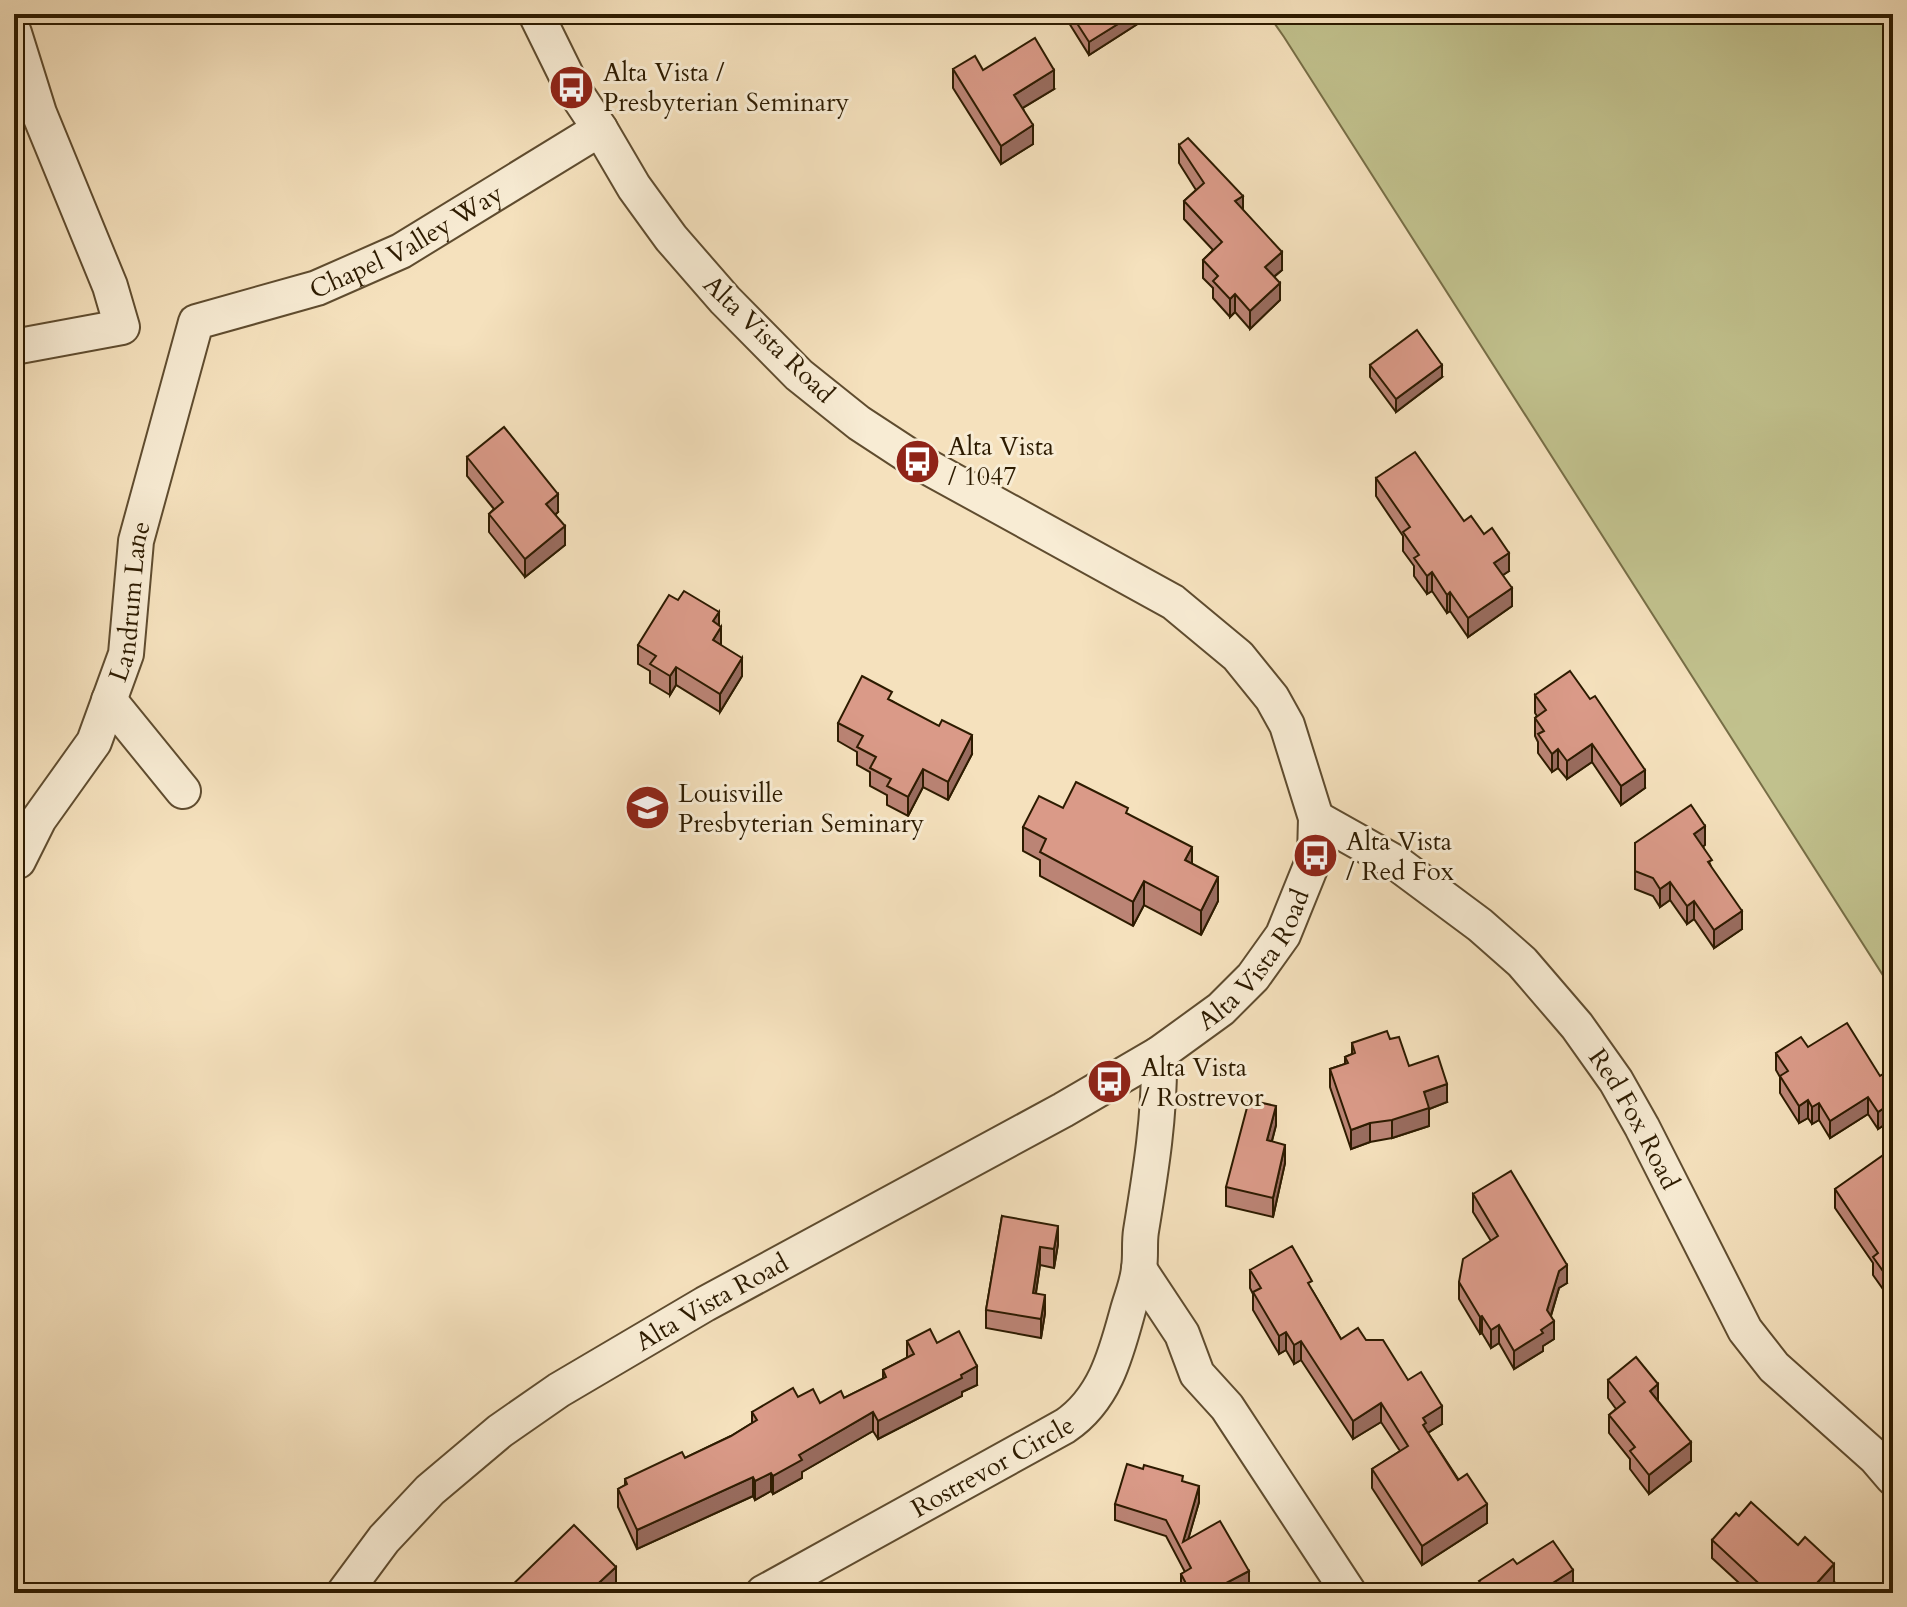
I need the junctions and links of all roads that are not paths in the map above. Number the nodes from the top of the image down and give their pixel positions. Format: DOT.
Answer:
graph roads {
  1 [pos="536,14"];
  2 [pos="14,33"];
  3 [pos="600,129"];
  4 [pos="196,322"];
  5 [pos="14,347"];
  6 [pos="109,700"];
  7 [pos="183,791"];
  8 [pos="1316,818"];
  9 [pos="18,861"];
  10 [pos="1159,1054"];
  11 [pos="1139,1269"];
  12 [pos="1893,1478"];
  13 [pos="344,1593"];
  14 [pos="763,1593"];
  15 [pos="1349,1593"];
  1 -- 3 [label="street, Alta Vista Road"];
  2 -- 5 [label="street"];
  3 -- 4 [label="street, Chapel Valley Way"];
  3 -- 8 [label="street, Alta Vista Road"];
  4 -- 6 [label="street, Landrum Lane"];
  6 -- 7 [label="street"];
  6 -- 9 [label="street, Landrum Lane"];
  8 -- 10 [label="street, Alta Vista Road"];
  8 -- 12 [label="street, Red Fox Road"];
  10 -- 11 [label="street, Rostrevor Circle"];
  10 -- 13 [label="street, Alta Vista Road"];
  11 -- 14 [label="street, Rostrevor Circle"];
  11 -- 15 [label="street"];
}
